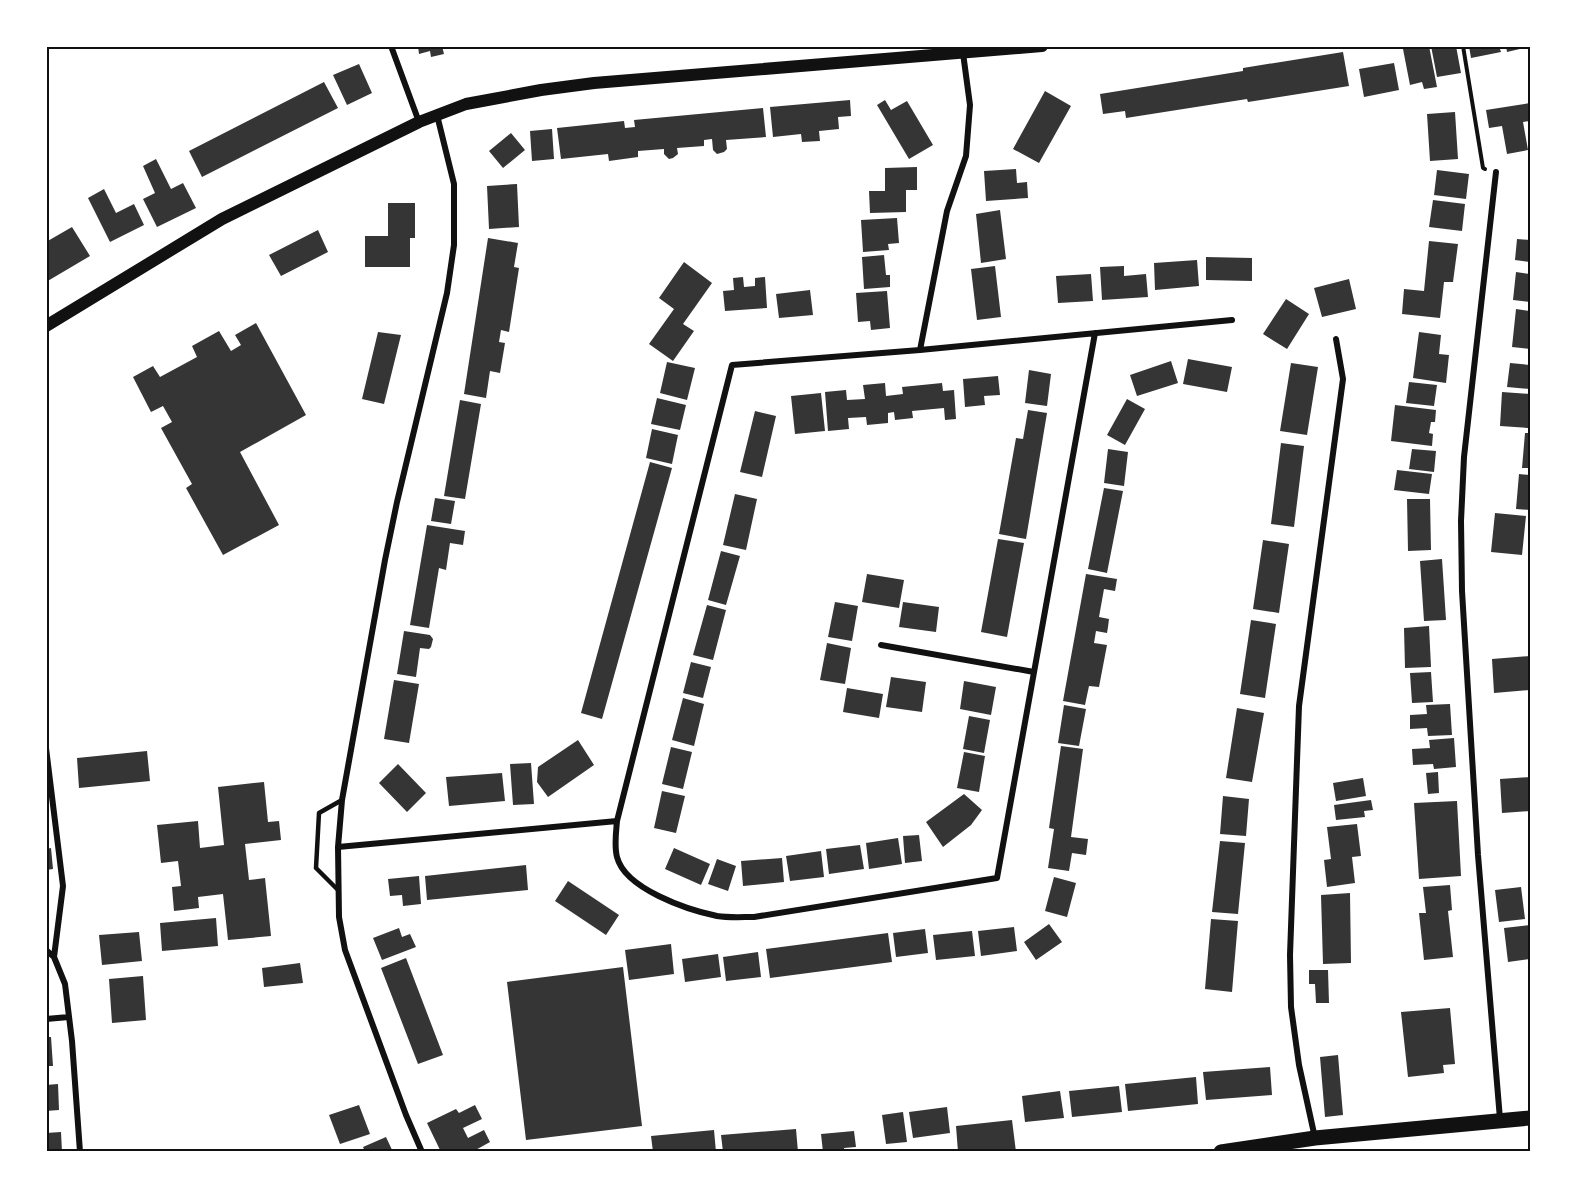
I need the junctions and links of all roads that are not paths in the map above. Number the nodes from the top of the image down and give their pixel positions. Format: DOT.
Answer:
graph roads {
  1 [pos="391,46"];
  2 [pos="1042,46"];
  3 [pos="963,53"];
  4 [pos="436,114"];
  5 [pos="419,122"];
  6 [pos="1496,172"];
  7 [pos="1232,320"];
  8 [pos="46,326"];
  9 [pos="1095,333"];
  10 [pos="1336,339"];
  11 [pos="920,350"];
  12 [pos="881,645"];
  13 [pos="1034,672"];
  14 [pos="46,748"];
  15 [pos="342,800"];
  16 [pos="617,821"];
  17 [pos="338,847"];
  18 [pos="339,890"];
  19 [pos="46,950"];
  20 [pos="54,957"];
  21 [pos="69,1017"];
  22 [pos="46,1019"];
  23 [pos="1530,1118"];
  24 [pos="1500,1121"];
  25 [pos="1315,1138"];
  26 [pos="80,1152"];
  27 [pos="422,1152"];
  28 [pos="1222,1152"];
  1 -- 5 [label="street"];
  2 -- 3 [label="main road"];
  3 -- 4 [label="main road"];
  3 -- 11 [label="street"];
  4 -- 5 [label="main road"];
  4 -- 15 [label="street"];
  5 -- 8 [label="main road"];
  6 -- 24 [label="street"];
  7 -- 9 [label="street"];
  9 -- 11 [label="street"];
  9 -- 13 [label="street"];
  10 -- 25 [label="street"];
  11 -- 16 [label="street"];
  12 -- 13 [label="street"];
  13 -- 16 [label="street"];
  14 -- 20 [label="street"];
  15 -- 17 [label="street"];
  15 -- 18 [label="lane"];
  16 -- 17 [label="street"];
  17 -- 18 [label="street"];
  18 -- 27 [label="street"];
  19 -- 20 [label="street"];
  20 -- 21 [label="street"];
  21 -- 22 [label="street"];
  21 -- 26 [label="street"];
  23 -- 24 [label="main road"];
  24 -- 25 [label="main road"];
  25 -- 28 [label="main road"];
}
